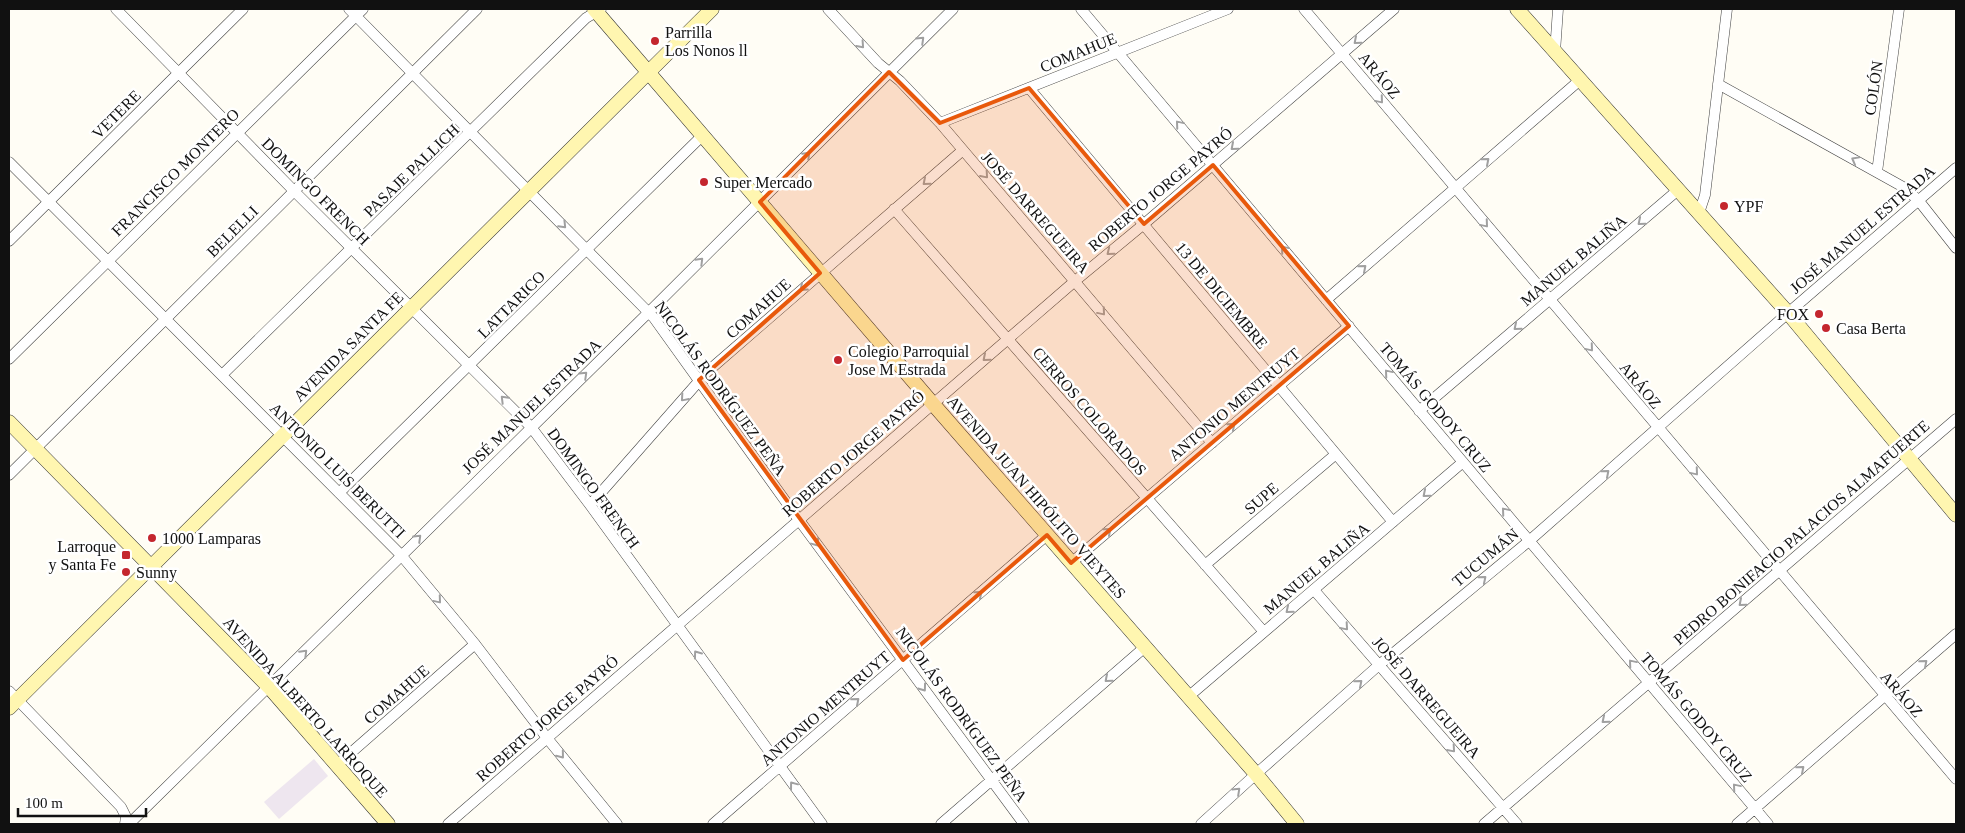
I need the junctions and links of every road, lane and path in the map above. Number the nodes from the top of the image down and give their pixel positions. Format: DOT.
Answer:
graph roads {
  1 [pos="244,9"];
  2 [pos="477,9"];
  3 [pos="712,9"];
  4 [pos="828,9"];
  5 [pos="953,9"];
  6 [pos="1081,9"];
  7 [pos="1228,9"];
  8 [pos="1304,9"];
  9 [pos="1394,9"];
  10 [pos="1517,9"];
  11 [pos="1558,9"];
  12 [pos="1727,9"];
  13 [pos="1899,9"];
  14 [pos="597,10"];
  15 [pos="122,11"];
  16 [pos="356,11"];
  17 [pos="1119,52"];
  18 [pos="1555,52"];
  19 [pos="1342,54"];
  20 [pos="413,72"];
  21 [pos="648,72"];
  22 [pos="888,72"];
  23 [pos="178,73"];
  24 [pos="1580,80"];
  25 [pos="1718,84"];
  26 [pos="1029,88"];
  27 [pos="940,123"];
  28 [pos="236,132"];
  29 [pos="472,132"];
  30 [pos="703,135"];
  31 [pos="963,150"];
  32 [pos="9,162"];
  33 [pos="1213,164"];
  34 [pos="1956,168"];
  35 [pos="1877,172"];
  36 [pos="1455,188"];
  37 [pos="529,190"];
  38 [pos="1678,190"];
  39 [pos="294,191"];
  40 [pos="1918,201"];
  41 [pos="48,202"];
  42 [pos="760,202"];
  43 [pos="894,209"];
  44 [pos="1699,213"];
  45 [pos="1144,224"];
  46 [pos="9,241"];
  47 [pos="352,248"];
  48 [pos="1956,248"];
  49 [pos="588,249"];
  50 [pos="107,260"];
  51 [pos="820,273"];
  52 [pos="1075,281"];
  53 [pos="1326,300"];
  54 [pos="1549,300"];
  55 [pos="412,307"];
  56 [pos="649,312"];
  57 [pos="1788,313"];
  58 [pos="164,318"];
  59 [pos="1349,326"];
  60 [pos="1008,339"];
  61 [pos="9,359"];
  62 [pos="470,365"];
  63 [pos="222,375"];
  64 [pos="699,380"];
  65 [pos="1279,386"];
  66 [pos="933,404"];
  67 [pos="1419,411"];
  68 [pos="1956,419"];
  69 [pos="9,422"];
  70 [pos="531,427"];
  71 [pos="1657,428"];
  72 [pos="282,436"];
  73 [pos="1212,443"];
  74 [pos="35,448"];
  75 [pos="1336,454"];
  76 [pos="1910,459"];
  77 [pos="1463,462"];
  78 [pos="9,475"];
  79 [pos="339,493"];
  80 [pos="1147,498"];
  81 [pos="590,505"];
  82 [pos="1956,515"];
  83 [pos="799,520"];
  84 [pos="1393,522"];
  85 [pos="1047,535"];
  86 [pos="1529,540"];
  87 [pos="401,555"];
  88 [pos="1071,563"];
  89 [pos="1205,565"];
  90 [pos="151,566"];
  91 [pos="1779,572"];
  92 [pos="1314,590"];
  93 [pos="676,625"];
  94 [pos="1264,632"];
  95 [pos="1956,634"];
  96 [pos="475,644"];
  97 [pos="1144,648"];
  98 [pos="903,660"];
  99 [pos="1379,665"];
  100 [pos="1649,683"];
  101 [pos="269,687"];
  102 [pos="1188,697"];
  103 [pos="1885,697"];
  104 [pos="12,700"];
  105 [pos="547,738"];
  106 [pos="337,765"];
  107 [pos="779,767"];
  108 [pos="1256,774"];
  109 [pos="1956,779"];
  110 [pos="992,780"];
  111 [pos="1503,808"];
  112 [pos="1755,809"];
  113 [pos="125,824"];
  114 [pos="129,824"];
  115 [pos="388,824"];
  116 [pos="448,824"];
  117 [pos="617,824"];
  118 [pos="713,824"];
  119 [pos="822,824"];
  120 [pos="941,824"];
  121 [pos="1024,824"];
  122 [pos="1202,824"];
  123 [pos="1298,824"];
  124 [pos="1484,824"];
  125 [pos="1518,824"];
  126 [pos="1738,824"];
  127 [pos="1768,824"];
  1 -- 23 [label="street, VETERE"];
  2 -- 20 [label="street, BELELLI"];
  3 -- 21 [label="street, AVENIDA SANTA FE"];
  4 -- 22 [label="street, JOSÉ DARREGUEIRA, one-way"];
  22 -- 5 [label="street, JOSÉ MANUEL ESTRADA, one-way"];
  6 -- 17 [label="street, TOMÁS GODOY CRUZ"];
  7 -- 17 [label="street, COMAHUE"];
  8 -- 19 [label="street, ARÁOZ"];
  9 -- 19 [label="street, ROBERTO JORGE PAYRÓ, one-way"];
  10 -- 18 [label="street"];
  11 -- 18 [label="street"];
  12 -- 25 [label="street"];
  13 -- 35 [label="street, COLÓN"];
  14 -- 21 [label="street, AVENIDA JUAN HIPÓLITO VIEYTES"];
  14 -- 29 [label="street, PASAJE PALLICH"];
  15 -- 23 [label="street, DOMINGO FRENCH"];
  16 -- 20 [label="street, NICOLÁS RODRÍGUEZ PEÑA"];
  16 -- 28 [label="street, FRANCISCO MONTERO"];
  17 -- 26 [label="street, COMAHUE"];
  33 -- 17 [label="street, TOMÁS GODOY CRUZ, one-way"];
  18 -- 24 [label="street"];
  19 -- 33 [label="street, ROBERTO JORGE PAYRÓ, one-way"];
  19 -- 36 [label="street, ARÁOZ, one-way"];
  20 -- 29 [label="street, NICOLÁS RODRÍGUEZ PEÑA"];
  20 -- 39 [label="street, BELELLI"];
  21 -- 30 [label="street, AVENIDA JUAN HIPÓLITO VIEYTES"];
  21 -- 37 [label="street, AVENIDA SANTA FE"];
  22 -- 27 [label="street, JOSÉ DARREGUEIRA"];
  42 -- 22 [label="street, JOSÉ MANUEL ESTRADA, one-way"];
  23 -- 28 [label="street, DOMINGO FRENCH"];
  23 -- 41 [label="street, VETERE"];
  36 -- 24 [label="street, one-way"];
  24 -- 38 [label="street"];
  35 -- 25 [label="street, one-way"];
  25 -- 44 [label="street"];
  26 -- 27 [label="street, COMAHUE"];
  26 -- 45 [label="street, 13 DE DICIEMBRE"];
  27 -- 31 [label="street, JOSÉ DARREGUEIRA"];
  28 -- 39 [label="street, DOMINGO FRENCH"];
  28 -- 50 [label="street, FRANCISCO MONTERO"];
  29 -- 37 [label="street, NICOLÁS RODRÍGUEZ PEÑA"];
  29 -- 47 [label="street, PASAJE PALLICH"];
  30 -- 42 [label="street, AVENIDA JUAN HIPÓLITO VIEYTES"];
  30 -- 49 [label="street, LATTARICO"];
  31 -- 43 [label="street, COMAHUE, one-way"];
  31 -- 52 [label="street, JOSÉ DARREGUEIRA, one-way"];
  32 -- 41 [label="street, ANTONIO LUIS BERUTTI"];
  33 -- 45 [label="street, ROBERTO JORGE PAYRÓ"];
  53 -- 33 [label="street, TOMÁS GODOY CRUZ, one-way"];
  34 -- 40 [label="street, JOSÉ MANUEL ESTRADA"];
  35 -- 40 [label="street"];
  53 -- 36 [label="street, one-way"];
  36 -- 54 [label="street, ARÁOZ, one-way"];
  37 -- 49 [label="street, NICOLÁS RODRÍGUEZ PEÑA, one-way"];
  37 -- 55 [label="street, AVENIDA SANTA FE"];
  38 -- 44 [label="street"];
  38 -- 54 [label="street, MANUEL BALIÑA, one-way"];
  39 -- 47 [label="street, DOMINGO FRENCH"];
  39 -- 58 [label="street, BELELLI"];
  40 -- 48 [label="street"];
  40 -- 57 [label="street, JOSÉ MANUEL ESTRADA"];
  41 -- 46 [label="street, VETERE"];
  41 -- 50 [label="street, ANTONIO LUIS BERUTTI"];
  42 -- 51 [label="street, AVENIDA JUAN HIPÓLITO VIEYTES"];
  56 -- 42 [label="street, JOSÉ MANUEL ESTRADA, one-way"];
  43 -- 51 [label="street, COMAHUE"];
  43 -- 60 [label="street, CERROS COLORADOS"];
  44 -- 57 [label="street"];
  45 -- 52 [label="street, ROBERTO JORGE PAYRÓ, one-way"];
  45 -- 65 [label="street, 13 DE DICIEMBRE"];
  47 -- 55 [label="street, DOMINGO FRENCH"];
  47 -- 63 [label="street, PASAJE PALLICH"];
  49 -- 56 [label="street, NICOLÁS RODRÍGUEZ PEÑA"];
  49 -- 62 [label="street, LATTARICO"];
  50 -- 58 [label="street, ANTONIO LUIS BERUTTI"];
  50 -- 61 [label="street, FRANCISCO MONTERO"];
  51 -- 64 [label="street, COMAHUE, one-way"];
  51 -- 66 [label="street, AVENIDA JUAN HIPÓLITO VIEYTES"];
  52 -- 60 [label="street, ROBERTO JORGE PAYRÓ"];
  52 -- 73 [label="street, JOSÉ DARREGUEIRA, one-way"];
  53 -- 59 [label="street, TOMÁS GODOY CRUZ"];
  54 -- 67 [label="street, MANUEL BALIÑA, one-way"];
  54 -- 71 [label="street, ARÁOZ, one-way"];
  55 -- 62 [label="street, DOMINGO FRENCH"];
  55 -- 72 [label="street, AVENIDA SANTA FE"];
  56 -- 64 [label="street, NICOLÁS RODRÍGUEZ PEÑA"];
  70 -- 56 [label="street, JOSÉ MANUEL ESTRADA, one-way"];
  57 -- 71 [label="street, TUCUMÁN"];
  57 -- 76 [label="street"];
  58 -- 63 [label="street, ANTONIO LUIS BERUTTI"];
  58 -- 74 [label="street, BELELLI"];
  59 -- 65 [label="street, ANTONIO MENTRUYT"];
  67 -- 59 [label="street, TOMÁS GODOY CRUZ, one-way"];
  60 -- 66 [label="street, ROBERTO JORGE PAYRÓ, one-way"];
  60 -- 80 [label="street, CERROS COLORADOS"];
  70 -- 62 [label="street, DOMINGO FRENCH, one-way"];
  62 -- 79 [label="street, LATTARICO"];
  63 -- 72 [label="street, ANTONIO LUIS BERUTTI"];
  64 -- 81 [label="street, COMAHUE, one-way"];
  64 -- 83 [label="street, NICOLÁS RODRÍGUEZ PEÑA"];
  73 -- 65 [label="street, ANTONIO MENTRUYT, one-way"];
  65 -- 75 [label="street, 13 DE DICIEMBRE"];
  66 -- 83 [label="street, ROBERTO JORGE PAYRÓ"];
  66 -- 85 [label="street, AVENIDA JUAN HIPÓLITO VIEYTES"];
  67 -- 77 [label="street, TOMÁS GODOY CRUZ"];
  68 -- 76 [label="street, PEDRO BONIFACIO PALACIOS ALMAFUERTE"];
  69 -- 74 [label="street, AVENIDA ALBERTO LARROQUE"];
  70 -- 81 [label="street, DOMINGO FRENCH"];
  87 -- 70 [label="street, JOSÉ MANUEL ESTRADA, one-way"];
  86 -- 71 [label="street, TUCUMÁN, one-way"];
  71 -- 91 [label="street, ARÁOZ, one-way"];
  72 -- 79 [label="street, ANTONIO LUIS BERUTTI"];
  72 -- 90 [label="street, AVENIDA SANTA FE"];
  73 -- 80 [label="street, ANTONIO MENTRUYT"];
  74 -- 78 [label="street, BELELLI"];
  74 -- 90 [label="street, AVENIDA ALBERTO LARROQUE"];
  75 -- 84 [label="street, 13 DE DICIEMBRE"];
  75 -- 89 [label="street, SUPE"];
  76 -- 82 [label="street"];
  76 -- 91 [label="street, PEDRO BONIFACIO PALACIOS ALMAFUERTE"];
  77 -- 84 [label="street, MANUEL BALIÑA, one-way"];
  86 -- 77 [label="street, TOMÁS GODOY CRUZ, one-way"];
  79 -- 87 [label="street, ANTONIO LUIS BERUTTI"];
  88 -- 80 [label="street, ANTONIO MENTRUYT, one-way"];
  80 -- 89 [label="street, CERROS COLORADOS"];
  81 -- 93 [label="street, DOMINGO FRENCH"];
  83 -- 93 [label="street, ROBERTO JORGE PAYRÓ"];
  83 -- 98 [label="street, NICOLÁS RODRÍGUEZ PEÑA, one-way"];
  84 -- 92 [label="street, MANUEL BALIÑA"];
  85 -- 88 [label="street, AVENIDA JUAN HIPÓLITO VIEYTES"];
  98 -- 85 [label="street, ANTONIO MENTRUYT, one-way"];
  99 -- 86 [label="street, TUCUMÁN, one-way"];
  100 -- 86 [label="street, TOMÁS GODOY CRUZ, one-way"];
  87 -- 96 [label="street, ANTONIO LUIS BERUTTI, one-way"];
  101 -- 87 [label="street, JOSÉ MANUEL ESTRADA, one-way"];
  88 -- 97 [label="street, AVENIDA JUAN HIPÓLITO VIEYTES"];
  89 -- 94 [label="street, CERROS COLORADOS"];
  90 -- 101 [label="street, AVENIDA ALBERTO LARROQUE"];
  90 -- 104 [label="street, AVENIDA SANTA FE"];
  91 -- 100 [label="street, PEDRO BONIFACIO PALACIOS ALMAFUERTE, one-way"];
  91 -- 103 [label="street, ARÁOZ"];
  92 -- 94 [label="street, MANUEL BALIÑA, one-way"];
  92 -- 99 [label="street, JOSÉ DARREGUEIRA, one-way"];
  93 -- 105 [label="street, ROBERTO JORGE PAYRÓ"];
  107 -- 93 [label="street, DOMINGO FRENCH, one-way"];
  94 -- 102 [label="street, MANUEL BALIÑA"];
  103 -- 95 [label="street, one-way"];
  96 -- 105 [label="street, ANTONIO LUIS BERUTTI"];
  96 -- 106 [label="street, COMAHUE"];
  97 -- 102 [label="street, AVENIDA JUAN HIPÓLITO VIEYTES"];
  97 -- 110 [label="street, one-way"];
  107 -- 98 [label="street, ANTONIO MENTRUYT, one-way"];
  98 -- 110 [label="street, NICOLÁS RODRÍGUEZ PEÑA, one-way"];
  108 -- 99 [label="street, TUCUMÁN, one-way"];
  99 -- 111 [label="street, JOSÉ DARREGUEIRA, one-way"];
  100 -- 111 [label="street, PEDRO BONIFACIO PALACIOS ALMAFUERTE, one-way"];
  112 -- 100 [label="street, TOMÁS GODOY CRUZ, one-way"];
  101 -- 106 [label="street, AVENIDA ALBERTO LARROQUE"];
  101 -- 114 [label="street, JOSÉ MANUEL ESTRADA"];
  102 -- 108 [label="street, AVENIDA JUAN HIPÓLITO VIEYTES"];
  103 -- 109 [label="street, ARÁOZ"];
  112 -- 103 [label="street, one-way"];
  104 -- 113 [label="street"];
  105 -- 116 [label="street, ROBERTO JORGE PAYRÓ"];
  105 -- 117 [label="street, ANTONIO LUIS BERUTTI, one-way"];
  106 -- 115 [label="street, AVENIDA ALBERTO LARROQUE"];
  107 -- 118 [label="street, ANTONIO MENTRUYT"];
  119 -- 107 [label="street, DOMINGO FRENCH, one-way"];
  122 -- 108 [label="street, TUCUMÁN, one-way"];
  108 -- 123 [label="street, AVENIDA JUAN HIPÓLITO VIEYTES"];
  110 -- 120 [label="street"];
  110 -- 121 [label="street, NICOLÁS RODRÍGUEZ PEÑA"];
  111 -- 124 [label="street, PEDRO BONIFACIO PALACIOS ALMAFUERTE"];
  111 -- 125 [label="street, JOSÉ DARREGUEIRA"];
  112 -- 126 [label="street"];
  112 -- 127 [label="street, TOMÁS GODOY CRUZ"];
}
